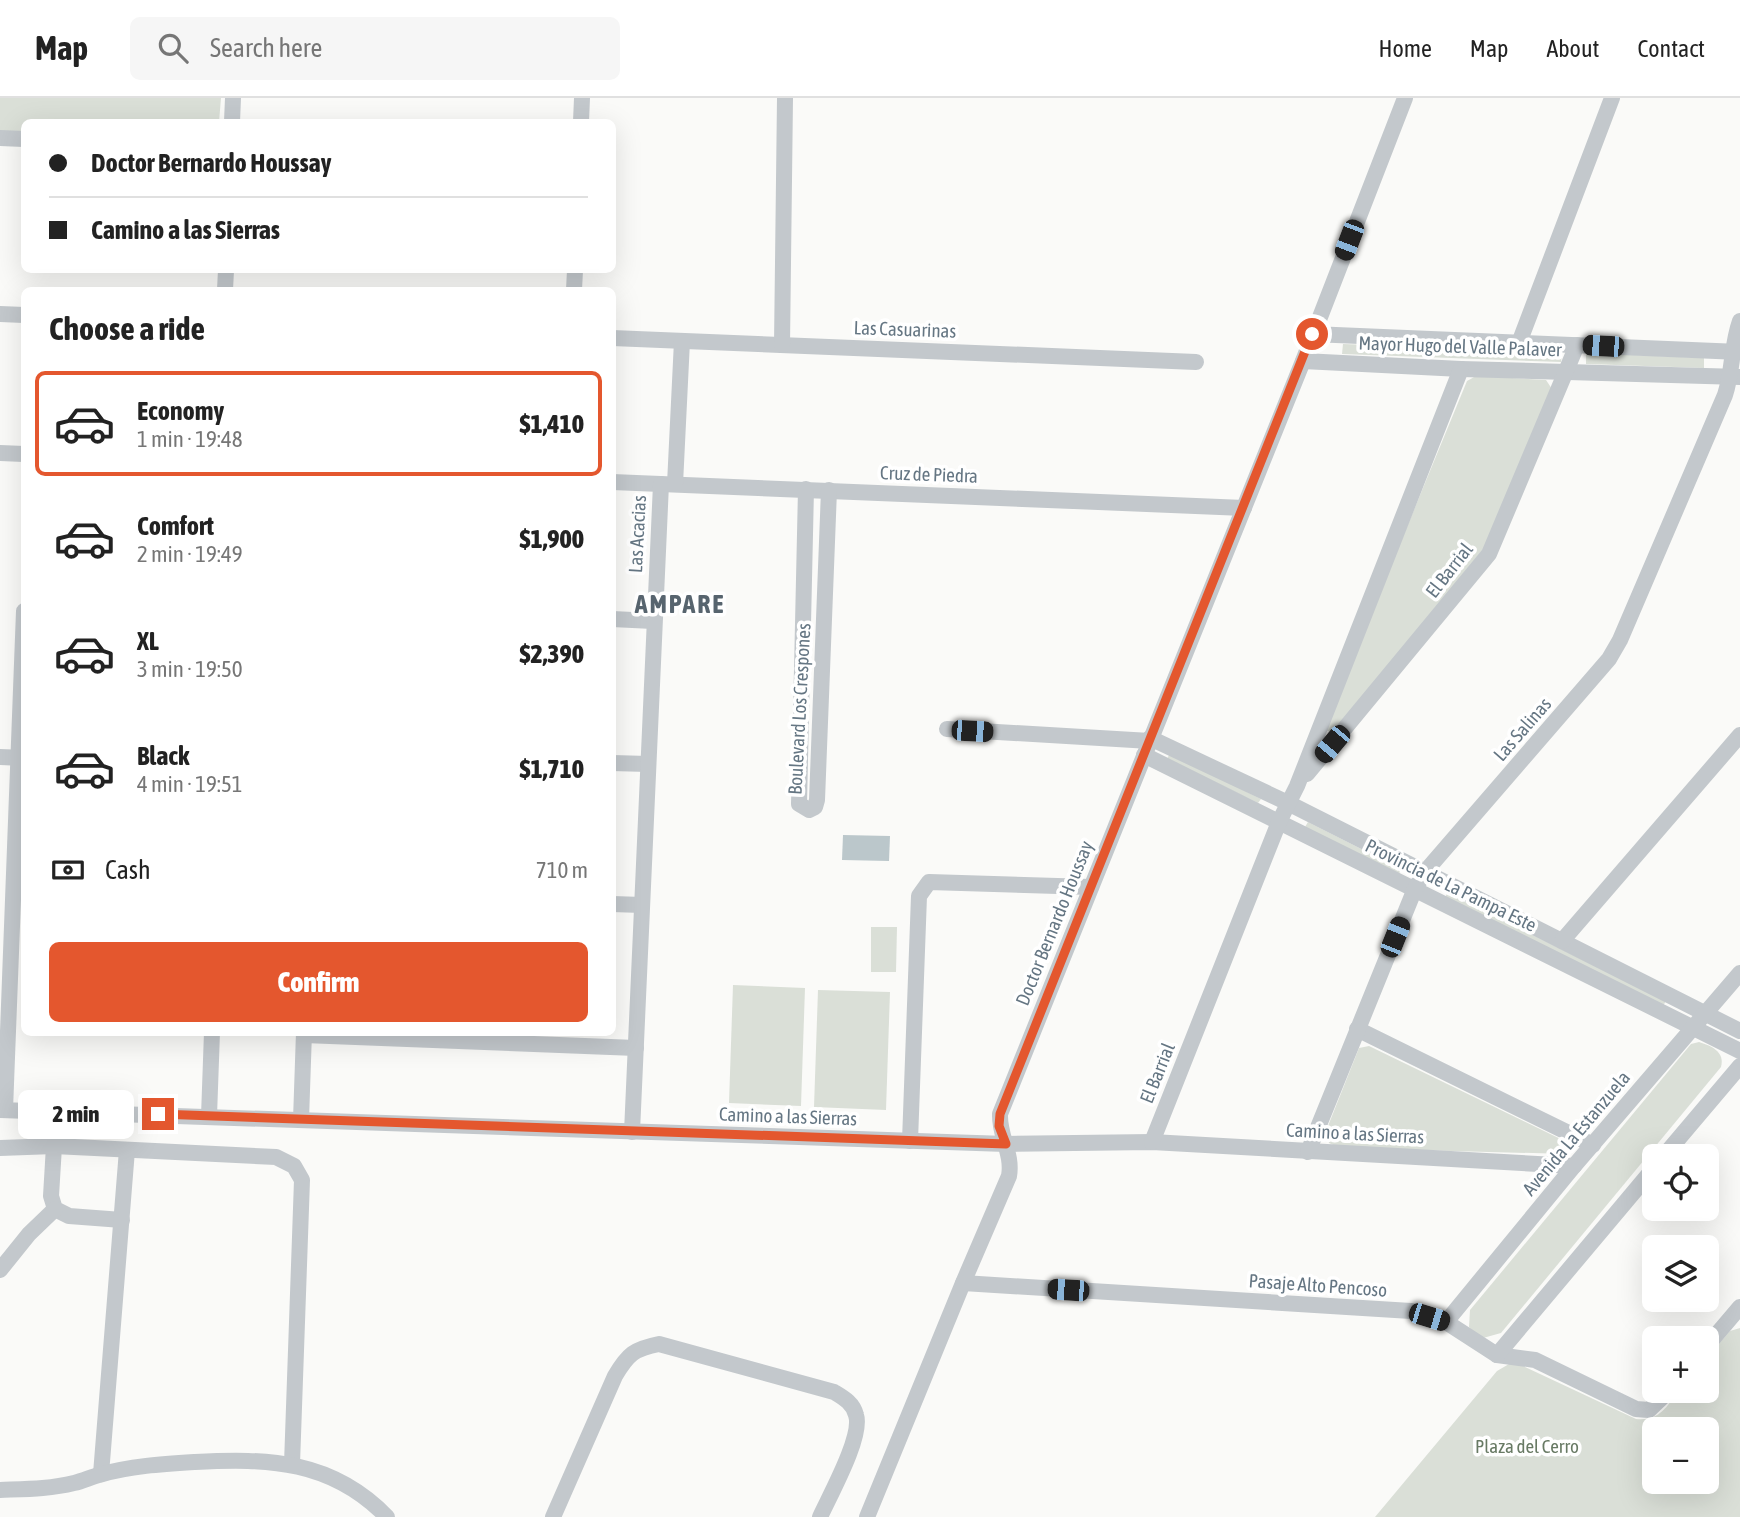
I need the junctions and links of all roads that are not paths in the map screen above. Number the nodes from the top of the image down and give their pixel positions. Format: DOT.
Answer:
graph roads {
  1 [pos="233,98"];
  2 [pos="582,98"];
  3 [pos="785,98"];
  4 [pos="1405,98"];
  5 [pos="1612,98"];
  6 [pos="232,119"];
  7 [pos="581,119"];
  8 [pos="0,138"];
  9 [pos="21,139"];
  10 [pos="0,314"];
  11 [pos="21,315"];
  12 [pos="1740,321"];
  13 [pos="616,338"];
  14 [pos="682,341"];
  15 [pos="1519,343"];
  16 [pos="782,345"];
  17 [pos="1577,345"];
  18 [pos="1308,347"];
  19 [pos="1736,352"];
  20 [pos="1196,362"];
  21 [pos="1461,369"];
  22 [pos="1566,371"];
  23 [pos="1736,377"];
  24 [pos="0,453"];
  25 [pos="21,454"];
  26 [pos="616,482"];
  27 [pos="668,484"];
  28 [pos="806,489"];
  29 [pos="829,490"];
  30 [pos="1244,508"];
  31 [pos="616,619"];
  32 [pos="653,621"];
  33 [pos="947,730"];
  34 [pos="1740,735"];
  35 [pos="1148,745"];
  36 [pos="0,757"];
  37 [pos="21,758"];
  38 [pos="616,763"];
  39 [pos="648,764"];
  40 [pos="21,777"];
  41 [pos="1297,786"];
  42 [pos="1287,803"];
  43 [pos="1279,822"];
  44 [pos="1424,873"];
  45 [pos="1091,887"];
  46 [pos="1413,891"];
  47 [pos="616,904"];
  48 [pos="642,905"];
  49 [pos="1562,941"];
  50 [pos="1740,973"];
  51 [pos="1705,1013"];
  52 [pos="1694,1028"];
  53 [pos="1357,1029"];
  54 [pos="1740,1031"];
  55 [pos="212,1036"];
  56 [pos="304,1036"];
  57 [pos="351,1036"];
  58 [pos="636,1048"];
  59 [pos="1740,1051"];
  60 [pos="1740,1066"];
  61 [pos="3,1110"];
  62 [pos="209,1116"];
  63 [pos="301,1120"];
  64 [pos="632,1132"];
  65 [pos="910,1141"];
  66 [pos="1152,1142"];
  67 [pos="1006,1144"];
  68 [pos="1675,1144"];
  69 [pos="1593,1145"];
  70 [pos="54,1146"];
  71 [pos="0,1148"];
  72 [pos="127,1150"];
  73 [pos="1308,1152"];
  74 [pos="1574,1166"];
  75 [pos="1642,1182"];
  76 [pos="55,1209"];
  77 [pos="122,1220"];
  78 [pos="0,1270"];
  79 [pos="963,1283"];
  80 [pos="1740,1307"];
  81 [pos="1446,1322"];
  82 [pos="1719,1332"];
  83 [pos="1497,1355"];
  84 [pos="1656,1403"];
  85 [pos="292,1464"];
  86 [pos="101,1474"];
  87 [pos="0,1490"];
  88 [pos="387,1517"];
  89 [pos="553,1517"];
  90 [pos="820,1517"];
  91 [pos="867,1517"];
  1 -- 6 [label="street"];
  2 -- 7 [label="street"];
  3 -- 16 [label="street"];
  4 -- 18 [label="street, Doctor Bernardo Houssay"];
  5 -- 15 [label="street"];
  8 -- 9 [label="street"];
  10 -- 11 [label="street"];
  12 -- 19 [label="street, Las Salinas"];
  13 -- 14 [label="street, Las Casuarinas"];
  14 -- 16 [label="street, Las Casuarinas"];
  14 -- 27 [label="street, Las Acacias"];
  15 -- 17 [label="street, Mayor Hugo del Valle Palaver"];
  15 -- 18 [label="street, Mayor Hugo del Valle Palaver"];
  16 -- 20 [label="street, Las Casuarinas"];
  17 -- 19 [label="street, Mayor Hugo del Valle Palaver"];
  17 -- 22 [label="street, El Barrial"];
  18 -- 21 [label="street, Mayor Hugo del Valle Palaver"];
  18 -- 30 [label="street, Doctor Bernardo Houssay"];
  19 -- 23 [label="street, Las Salinas"];
  21 -- 22 [label="street, Mayor Hugo del Valle Palaver"];
  21 -- 41 [label="street, El Barrial"];
  22 -- 23 [label="street, Mayor Hugo del Valle Palaver"];
  22 -- 41 [label="street, El Barrial"];
  23 -- 44 [label="street, Las Salinas"];
  24 -- 25 [label="street"];
  26 -- 27 [label="street, Cruz de Piedra"];
  27 -- 28 [label="street, Cruz de Piedra"];
  27 -- 32 [label="street, Las Acacias"];
  28 -- 29 [label="street, Cruz de Piedra"];
  28 -- 29 [label="street, Boulevard Los Crespones"];
  29 -- 30 [label="street, Cruz de Piedra"];
  30 -- 35 [label="street, Doctor Bernardo Houssay"];
  31 -- 32 [label="street"];
  32 -- 39 [label="street, Las Acacias"];
  33 -- 35 [label="street, Provincia de La Pampa Este"];
  34 -- 49 [label="street"];
  35 -- 42 [label="street, Provincia de La Pampa Este"];
  35 -- 43 [label="street, Provincia de La Pampa Este"];
  35 -- 45 [label="street, Doctor Bernardo Houssay"];
  36 -- 37 [label="street"];
  38 -- 39 [label="street"];
  39 -- 48 [label="street, Las Acacias"];
  40 -- 61 [label="street"];
  41 -- 42 [label="street, El Barrial"];
  42 -- 43 [label="street, El Barrial"];
  42 -- 44 [label="street, Provincia de La Pampa Este"];
  43 -- 46 [label="street, Provincia de La Pampa Este"];
  43 -- 66 [label="street, El Barrial"];
  44 -- 46 [label="street, Las Salinas"];
  44 -- 49 [label="street, Provincia de La Pampa Este"];
  45 -- 65 [label="street"];
  45 -- 67 [label="street, Doctor Bernardo Houssay"];
  46 -- 52 [label="street, Provincia de La Pampa Este"];
  46 -- 53 [label="street, Las Salinas"];
  47 -- 48 [label="street"];
  48 -- 58 [label="street, Las Acacias"];
  49 -- 51 [label="street, Provincia de La Pampa Este"];
  50 -- 51 [label="street, Avenida La Estanzuela"];
  51 -- 52 [label="street, Avenida La Estanzuela"];
  51 -- 54 [label="street, Provincia de La Pampa Este"];
  52 -- 59 [label="street, Provincia de La Pampa Este"];
  52 -- 69 [label="street, Avenida La Estanzuela"];
  53 -- 69 [label="street"];
  53 -- 73 [label="street, Las Salinas"];
  55 -- 62 [label="street"];
  56 -- 63 [label="street"];
  57 -- 58 [label="street"];
  58 -- 64 [label="street, Las Acacias"];
  60 -- 68 [label="street"];
  61 -- 62 [label="street, Camino a las Sierras"];
  62 -- 63 [label="street, Camino a las Sierras"];
  63 -- 64 [label="street, Camino a las Sierras"];
  64 -- 65 [label="street, Camino a las Sierras"];
  65 -- 67 [label="street, Camino a las Sierras"];
  66 -- 67 [label="street, Camino a las Sierras"];
  66 -- 73 [label="street, Camino a las Sierras"];
  67 -- 79 [label="street, Doctor Bernardo Houssay"];
  69 -- 74 [label="street, Avenida La Estanzuela"];
  70 -- 71 [label="street"];
  70 -- 72 [label="street"];
  70 -- 76 [label="street"];
  72 -- 77 [label="street"];
  72 -- 85 [label="street"];
  73 -- 74 [label="street, Camino a las Sierras"];
  74 -- 81 [label="street, Avenida La Estanzuela"];
  75 -- 83 [label="street"];
  76 -- 77 [label="street"];
  76 -- 78 [label="street"];
  77 -- 86 [label="street"];
  79 -- 81 [label="street, Pasaje Alto Pencoso"];
  79 -- 91 [label="street, Doctor Bernardo Houssay"];
  80 -- 82 [label="street"];
  81 -- 83 [label="street, Pasaje Alto Pencoso"];
  83 -- 84 [label="street, Pasaje Alto Pencoso"];
  85 -- 86 [label="street"];
  85 -- 88 [label="street"];
  86 -- 87 [label="street"];
  89 -- 90 [label="street"];
}
